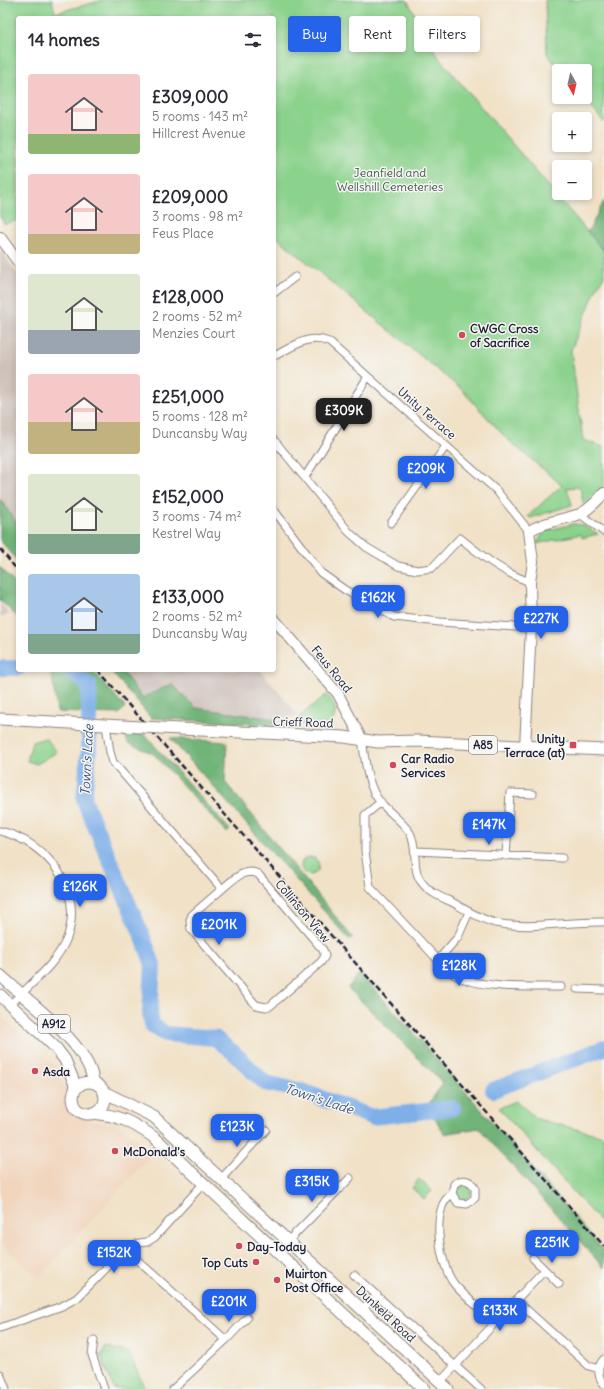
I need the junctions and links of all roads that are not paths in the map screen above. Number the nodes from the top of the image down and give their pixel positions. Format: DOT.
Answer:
graph roads {
  1 [pos="0,237"];
  2 [pos="16,259"];
  3 [pos="295,277"];
  4 [pos="276,291"];
  5 [pos="276,355"];
  6 [pos="367,378"];
  7 [pos="276,442"];
  8 [pos="446,446"];
  9 [pos="304,477"];
  10 [pos="604,493"];
  11 [pos="276,513"];
  12 [pos="580,514"];
  13 [pos="391,523"];
  14 [pos="529,531"];
  15 [pos="604,532"];
  16 [pos="530,582"];
  17 [pos="276,621"];
  18 [pos="531,628"];
  19 [pos="0,720"];
  20 [pos="106,725"];
  21 [pos="362,740"];
  22 [pos="525,747"];
  23 [pos="604,750"];
  24 [pos="533,794"];
  25 [pos="381,802"];
  26 [pos="0,831"];
  27 [pos="416,851"];
  28 [pos="506,856"];
  29 [pos="562,858"];
  30 [pos="222,889"];
  31 [pos="469,912"];
  32 [pos="604,922"];
  33 [pos="438,960"];
  34 [pos="0,975"];
  35 [pos="561,987"];
  36 [pos="577,989"];
  37 [pos="604,990"];
  38 [pos="20,994"];
  39 [pos="0,995"];
  40 [pos="10,1005"];
  41 [pos="92,1082"];
  42 [pos="76,1088"];
  43 [pos="104,1092"];
  44 [pos="93,1113"];
  45 [pos="266,1130"];
  46 [pos="350,1178"];
  47 [pos="221,1179"];
  48 [pos="203,1184"];
  49 [pos="452,1194"];
  50 [pos="288,1241"];
  51 [pos="125,1249"];
  52 [pos="533,1258"];
  53 [pos="544,1270"];
  54 [pos="354,1275"];
  55 [pos="558,1284"];
  56 [pos="376,1295"];
  57 [pos="516,1300"];
  58 [pos="362,1309"];
  59 [pos="247,1318"];
  60 [pos="496,1323"];
  61 [pos="0,1328"];
  62 [pos="94,1340"];
  63 [pos="226,1340"];
  64 [pos="604,1358"];
  65 [pos="455,1366"];
  66 [pos="599,1369"];
  67 [pos="0,1374"];
  68 [pos="604,1384"];
  69 [pos="444,1385"];
  70 [pos="6,1389"];
  71 [pos="104,1389"];
  72 [pos="173,1389"];
  73 [pos="424,1389"];
  74 [pos="481,1389"];
  1 -- 2 [label="street"];
  3 -- 4 [label="street"];
  5 -- 6 [label="street, Unity Terrace"];
  6 -- 8 [label="street, Unity Terrace"];
  6 -- 9 [label="street"];
  7 -- 9 [label="street"];
  8 -- 13 [label="street"];
  8 -- 14 [label="street, Unity Terrace"];
  9 -- 16 [label="street"];
  10 -- 12 [label="street"];
  11 -- 18 [label="street"];
  12 -- 14 [label="street"];
  12 -- 15 [label="street"];
  14 -- 16 [label="street"];
  16 -- 18 [label="street"];
  17 -- 21 [label="street, Feus Road"];
  18 -- 22 [label="street"];
  19 -- 20 [label="main road, Crieff Road / A85"];
  20 -- 21 [label="main road, Crieff Road / A85, bridge"];
  20 -- 30 [label="street"];
  21 -- 22 [label="main road, Crieff Road / A85"];
  21 -- 25 [label="street"];
  22 -- 23 [label="main road, Crieff Road / A85"];
  24 -- 28 [label="street"];
  25 -- 27 [label="street"];
  25 -- 33 [label="street"];
  26 -- 38 [label="street"];
  27 -- 28 [label="street"];
  27 -- 31 [label="street"];
  28 -- 29 [label="street"];
  30 -- 30 [label="street, Collinson View"];
  31 -- 32 [label="street"];
  31 -- 33 [label="street"];
  33 -- 35 [label="street"];
  34 -- 38 [label="main road, A912"];
  36 -- 37 [label="street"];
  38 -- 40 [label="street"];
  38 -- 41 [label="main road, A912"];
  39 -- 40 [label="main road, A912"];
  40 -- 42 [label="main road, A912"];
  41 -- 42 [label="main road"];
  41 -- 43 [label="main road"];
  42 -- 44 [label="main road, A912"];
  43 -- 44 [label="main road"];
  43 -- 47 [label="main road, Dunkeld Road"];
  44 -- 48 [label="main road, A912"];
  45 -- 47 [label="street"];
  46 -- 50 [label="street"];
  47 -- 50 [label="main road, Dunkeld Road"];
  48 -- 51 [label="street"];
  48 -- 73 [label="main road, A912"];
  49 -- 60 [label="street"];
  50 -- 58 [label="main road, Dunkeld Road"];
  51 -- 61 [label="street"];
  51 -- 63 [label="street"];
  52 -- 53 [label="street"];
  53 -- 55 [label="street"];
  53 -- 57 [label="street"];
  54 -- 56 [label="street, Dunkeld Road"];
  56 -- 58 [label="street"];
  56 -- 65 [label="street, Dunkeld Road"];
  57 -- 60 [label="street"];
  57 -- 66 [label="street"];
  58 -- 69 [label="main road, Dunkeld Road"];
  59 -- 63 [label="street"];
  60 -- 65 [label="street"];
  62 -- 71 [label="street"];
  63 -- 72 [label="street"];
  64 -- 66 [label="street"];
  65 -- 69 [label="street"];
  65 -- 74 [label="street, Dunkeld Road"];
  66 -- 68 [label="street"];
  67 -- 70 [label="street"];
}
